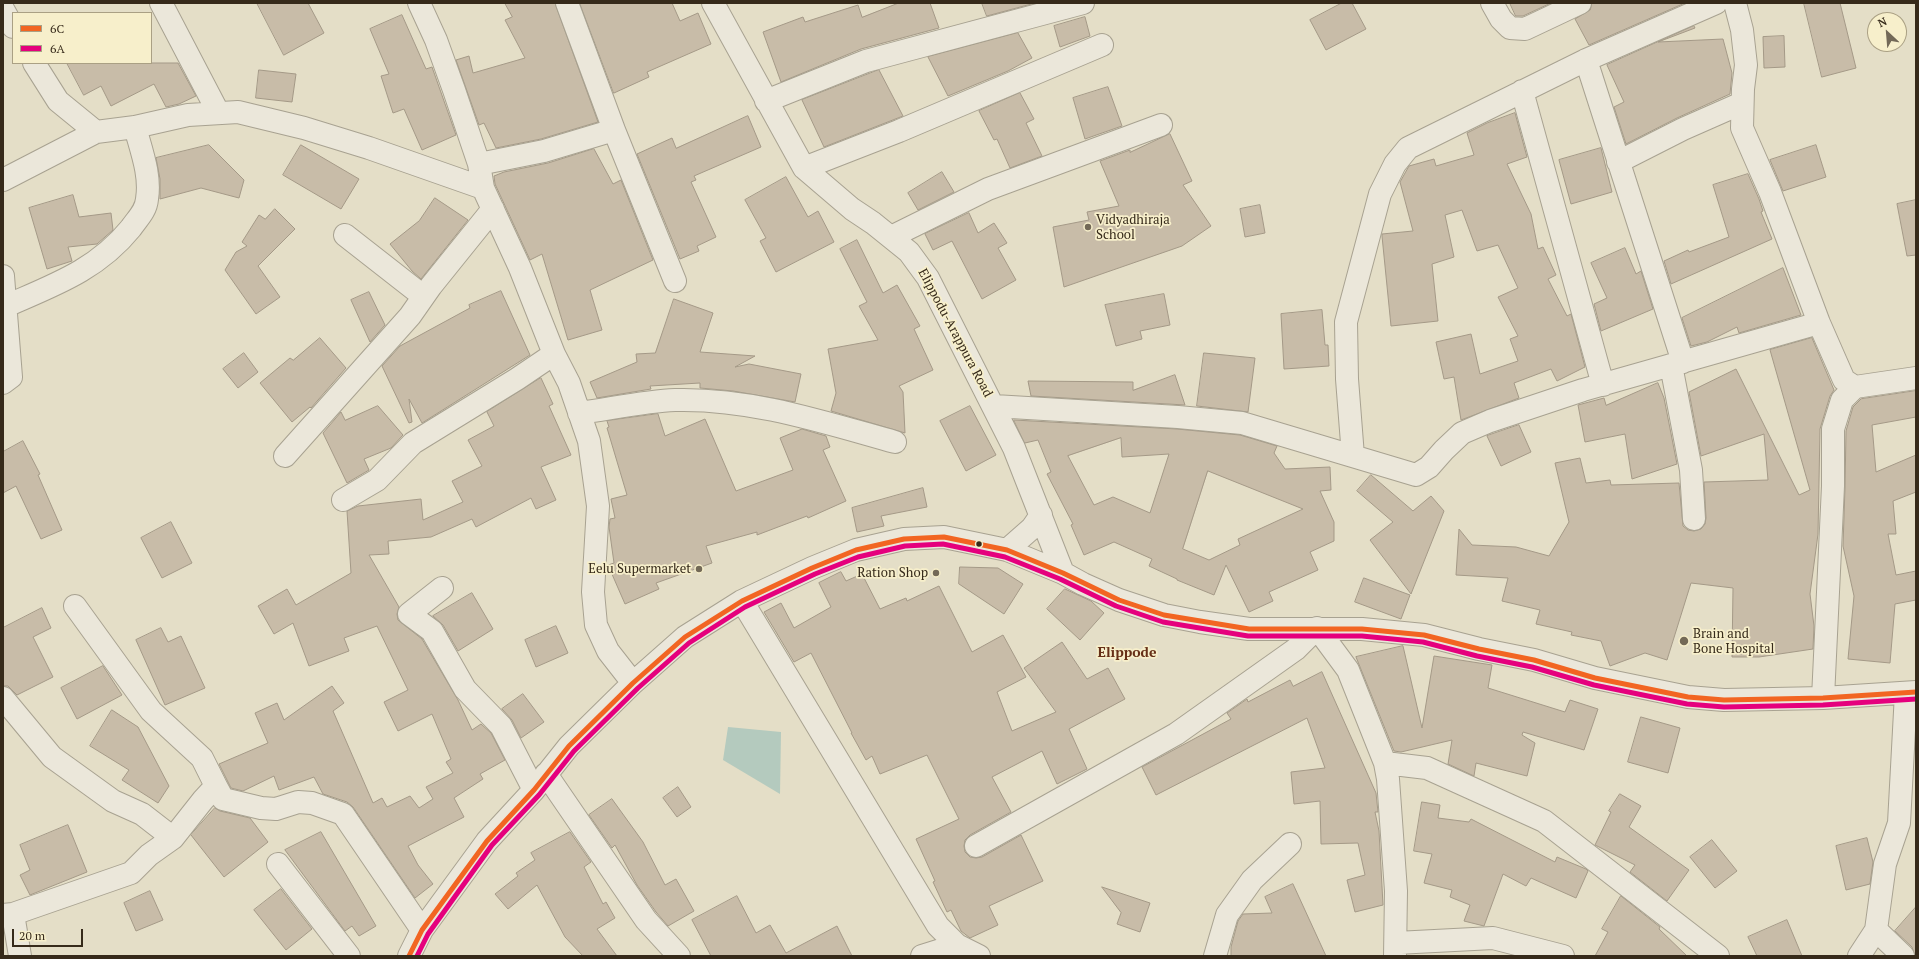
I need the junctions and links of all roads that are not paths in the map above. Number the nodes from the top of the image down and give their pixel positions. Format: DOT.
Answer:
graph roads {
  1 [pos="10,3"];
  2 [pos="161,3"];
  3 [pos="419,3"];
  4 [pos="567,3"];
  5 [pos="712,3"];
  6 [pos="1083,3"];
  7 [pos="1492,3"];
  8 [pos="1580,3"];
  9 [pos="1716,3"];
  10 [pos="1735,3"];
  11 [pos="3,8"];
  12 [pos="12,25"];
  13 [pos="1102,44"];
  14 [pos="1586,60"];
  15 [pos="35,64"];
  16 [pos="1522,91"];
  17 [pos="766,101"];
  18 [pos="1742,103"];
  19 [pos="218,112"];
  20 [pos="1161,125"];
  21 [pos="135,127"];
  22 [pos="614,130"];
  23 [pos="96,132"];
  24 [pos="1618,162"];
  25 [pos="479,164"];
  26 [pos="804,168"];
  27 [pos="3,180"];
  28 [pos="483,188"];
  29 [pos="493,209"];
  30 [pos="345,235"];
  31 [pos="891,237"];
  32 [pos="3,276"];
  33 [pos="675,281"];
  34 [pos="423,296"];
  35 [pos="6,306"];
  36 [pos="1819,323"];
  37 [pos="554,354"];
  38 [pos="1677,364"];
  39 [pos="1916,378"];
  40 [pos="3,383"];
  41 [pos="1603,385"];
  42 [pos="1854,387"];
  43 [pos="994,406"];
  44 [pos="579,413"];
  45 [pos="895,442"];
  46 [pos="285,456"];
  47 [pos="1353,456"];
  48 [pos="343,500"];
  49 [pos="1041,514"];
  50 [pos="1694,519"];
  51 [pos="1007,550"];
  52 [pos="1063,573"];
  53 [pos="442,588"];
  54 [pos="742,601"];
  55 [pos="75,606"];
  56 [pos="1317,628"];
  57 [pos="633,683"];
  58 [pos="1911,693"];
  59 [pos="3,698"];
  60 [pos="1823,698"];
  61 [pos="1385,763"];
  62 [pos="540,782"];
  63 [pos="216,786"];
  64 [pos="173,838"];
  65 [pos="1290,844"];
  66 [pos="976,846"];
  67 [pos="278,864"];
  68 [pos="8,915"];
  69 [pos="422,930"];
  70 [pos="1876,930"];
  71 [pos="957,945"];
  72 [pos="1396,950"];
  73 [pos="20,956"];
  74 [pos="349,956"];
  75 [pos="409,956"];
  76 [pos="679,956"];
  77 [pos="922,956"];
  78 [pos="979,956"];
  79 [pos="1215,956"];
  80 [pos="1563,956"];
  81 [pos="1718,956"];
  82 [pos="1859,956"];
  83 [pos="1903,956"];
  1 -- 11 [label="street"];
  2 -- 19 [label="street"];
  3 -- 25 [label="street"];
  4 -- 22 [label="street"];
  5 -- 17 [label="street, Elippodu-Arappura Road"];
  6 -- 17 [label="street"];
  7 -- 8 [label="street"];
  9 -- 14 [label="street"];
  10 -- 18 [label="street"];
  11 -- 12 [label="street"];
  13 -- 26 [label="street"];
  14 -- 16 [label="street"];
  14 -- 24 [label="street"];
  15 -- 23 [label="street"];
  16 -- 41 [label="street"];
  16 -- 47 [label="street"];
  17 -- 26 [label="street, Elippodu-Arappura Road"];
  18 -- 24 [label="street"];
  18 -- 36 [label="street"];
  19 -- 21 [label="street"];
  19 -- 28 [label="street"];
  20 -- 31 [label="street"];
  21 -- 23 [label="street"];
  21 -- 35 [label="street"];
  22 -- 25 [label="street"];
  22 -- 33 [label="street"];
  23 -- 27 [label="street"];
  24 -- 38 [label="street"];
  25 -- 28 [label="street"];
  26 -- 31 [label="street, Elippodu-Arappura Road"];
  28 -- 29 [label="street"];
  29 -- 34 [label="street"];
  29 -- 37 [label="street"];
  30 -- 34 [label="street"];
  31 -- 43 [label="street, Elippodu-Arappura Road"];
  32 -- 35 [label="street"];
  34 -- 46 [label="street"];
  35 -- 40 [label="street"];
  36 -- 38 [label="street"];
  36 -- 42 [label="street"];
  37 -- 44 [label="street"];
  37 -- 48 [label="street"];
  38 -- 41 [label="street"];
  38 -- 50 [label="street"];
  39 -- 42 [label="street"];
  41 -- 47 [label="street"];
  42 -- 60 [label="street"];
  43 -- 47 [label="street"];
  43 -- 49 [label="street, Elippodu-Arappura Road"];
  44 -- 45 [label="street"];
  44 -- 57 [label="street"];
  49 -- 51 [label="street"];
  49 -- 52 [label="street, Elippodu-Arappura Road"];
  51 -- 52 [label="street"];
  51 -- 54 [label="street"];
  52 -- 56 [label="street"];
  53 -- 62 [label="street"];
  54 -- 57 [label="street"];
  54 -- 71 [label="street"];
  55 -- 63 [label="street"];
  56 -- 60 [label="street"];
  56 -- 61 [label="street"];
  56 -- 66 [label="street"];
  57 -- 62 [label="street"];
  58 -- 60 [label="street"];
  58 -- 70 [label="street"];
  59 -- 64 [label="street"];
  61 -- 72 [label="street"];
  61 -- 81 [label="street"];
  62 -- 69 [label="street"];
  62 -- 76 [label="street"];
  63 -- 64 [label="street"];
  63 -- 69 [label="street"];
  64 -- 68 [label="street"];
  65 -- 79 [label="street"];
  67 -- 74 [label="street"];
  68 -- 73 [label="street"];
  69 -- 75 [label="street"];
  70 -- 82 [label="street"];
  70 -- 83 [label="street"];
  71 -- 77 [label="street"];
  71 -- 78 [label="street"];
  72 -- 80 [label="street"];
}
